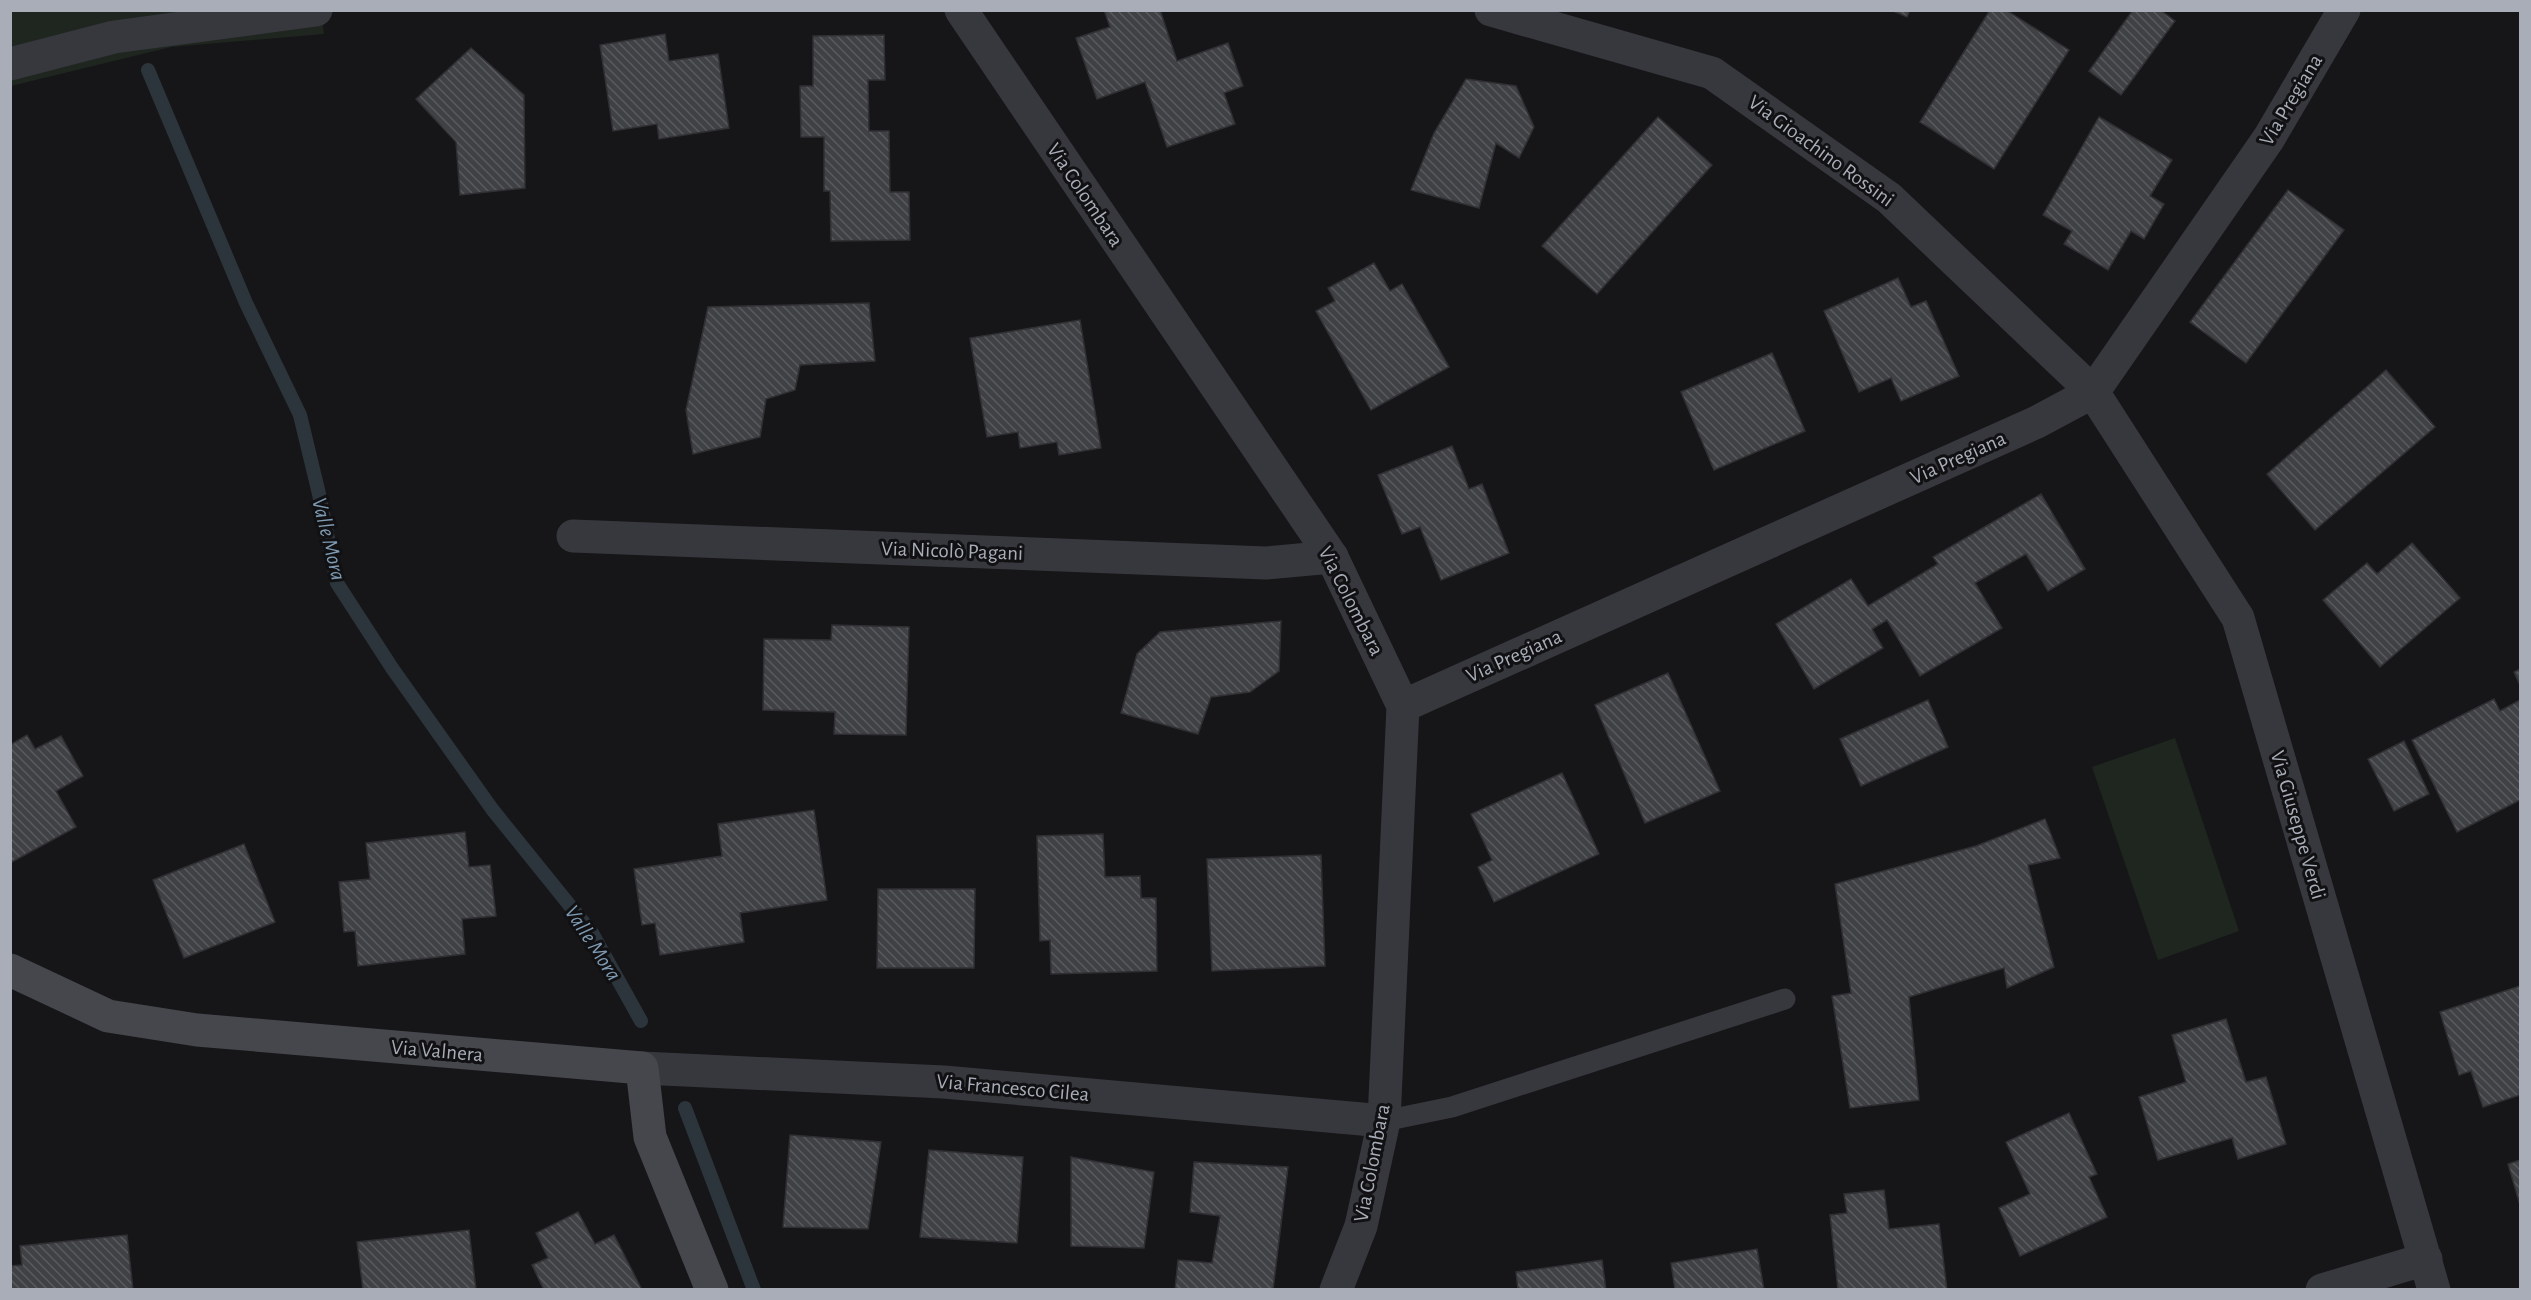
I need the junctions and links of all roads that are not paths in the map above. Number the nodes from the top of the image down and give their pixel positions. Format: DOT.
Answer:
graph roads {
  1 [pos="316,10"];
  2 [pos="961,10"];
  3 [pos="1491,10"];
  4 [pos="2344,10"];
  5 [pos="10,64"];
  6 [pos="2093,392"];
  7 [pos="573,536"];
  8 [pos="1332,557"];
  9 [pos="1403,706"];
  10 [pos="10,970"];
  11 [pos="1785,999"];
  12 [pos="642,1068"];
  13 [pos="1384,1121"];
  14 [pos="2430,1274"];
  15 [pos="712,1290"];
  16 [pos="1336,1290"];
  17 [pos="2322,1290"];
  1 -- 5 [label="street"];
  2 -- 8 [label="street, Via Colombara"];
  3 -- 6 [label="street, Via Gioachino Rossini"];
  4 -- 6 [label="street, Via Pregiana"];
  6 -- 9 [label="street, Via Pregiana"];
  6 -- 14 [label="street, Via Giuseppe Verdi"];
  7 -- 8 [label="street, Via Nicolò Pagani"];
  8 -- 9 [label="street, Via Colombara"];
  9 -- 13 [label="street, Via Colombara"];
  10 -- 12 [label="street, Via Valnera"];
  11 -- 13 [label="lane"];
  12 -- 13 [label="street, Via Francesco Cilea"];
  12 -- 15 [label="street"];
  13 -- 16 [label="street, Via Colombara"];
  14 -- 17 [label="street"];
}
